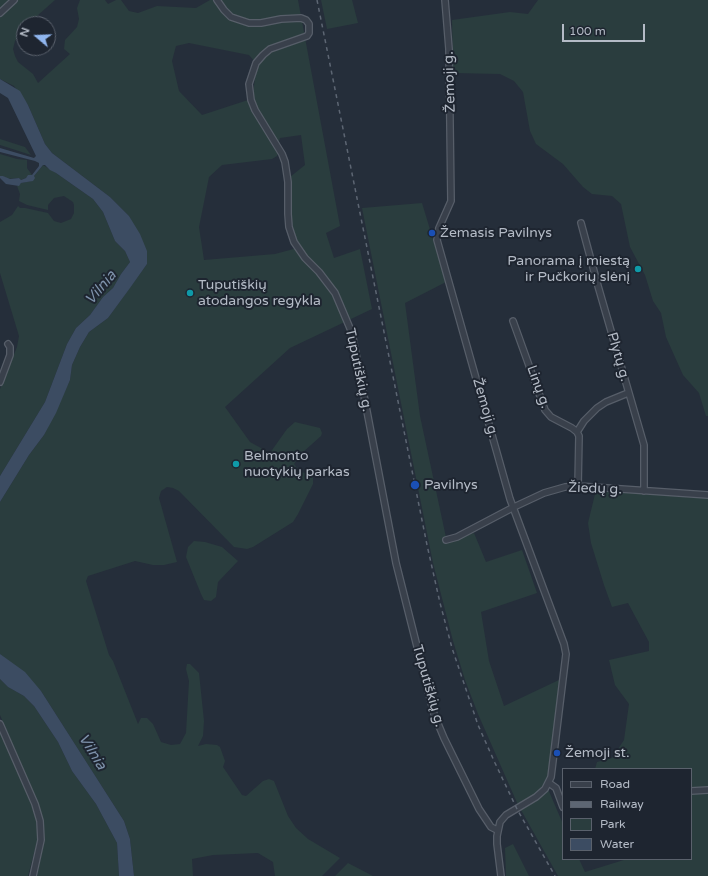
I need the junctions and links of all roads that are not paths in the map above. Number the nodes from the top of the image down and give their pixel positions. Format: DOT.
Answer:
graph roads {
  1 [pos="14,0"];
  2 [pos="217,0"];
  3 [pos="445,0"];
  4 [pos="0,13"];
  5 [pos="581,224"];
  6 [pos="513,321"];
  7 [pos="8,344"];
  8 [pos="0,382"];
  9 [pos="628,393"];
  10 [pos="577,432"];
  11 [pos="578,486"];
  12 [pos="644,491"];
  13 [pos="708,495"];
  14 [pos="514,507"];
  15 [pos="446,540"];
  16 [pos="0,724"];
  17 [pos="549,783"];
  18 [pos="708,790"];
  19 [pos="692,791"];
  20 [pos="562,804"];
  21 [pos="498,830"];
  22 [pos="33,876"];
  23 [pos="501,876"];
  1 -- 4 [label="street"];
  2 -- 21 [label="street, Tuputiškių g."];
  3 -- 14 [label="street, Žemoji g."];
  5 -- 9 [label="street, Plytų g."];
  6 -- 10 [label="street, Linų g."];
  7 -- 8 [label="street"];
  9 -- 10 [label="street"];
  9 -- 12 [label="street, Plytų g."];
  10 -- 11 [label="street"];
  11 -- 12 [label="street, Žiedų g."];
  11 -- 14 [label="street, Žiedų g."];
  12 -- 13 [label="street, Žiedų g."];
  14 -- 15 [label="street, Žiedų g."];
  14 -- 17 [label="street, Žemoji g."];
  16 -- 22 [label="street"];
  17 -- 20 [label="street"];
  17 -- 21 [label="street"];
  18 -- 19 [label="street"];
  21 -- 23 [label="street"];
}
